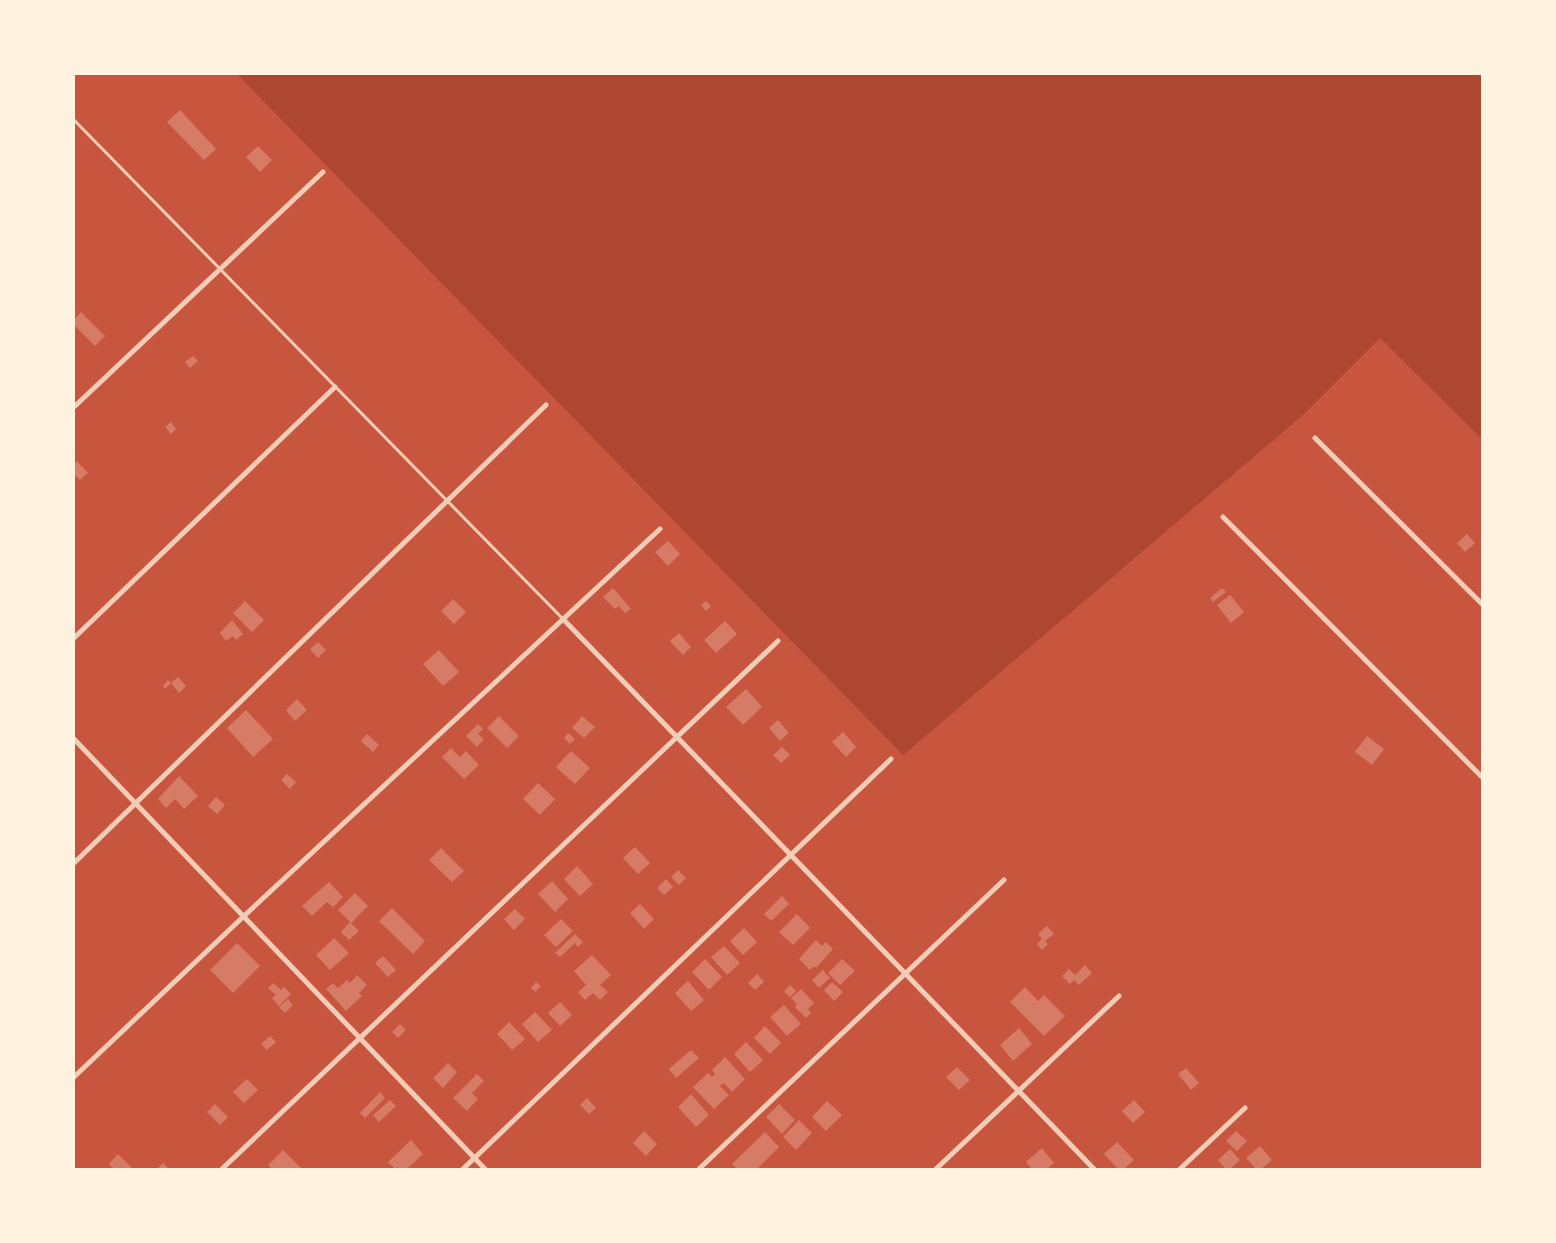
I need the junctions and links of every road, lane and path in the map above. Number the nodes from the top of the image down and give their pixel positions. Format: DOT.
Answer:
graph roads {
  1 [pos="74,120"];
  2 [pos="323,172"];
  3 [pos="220,269"];
  4 [pos="335,387"];
  5 [pos="546,405"];
  6 [pos="74,407"];
  7 [pos="1315,438"];
  8 [pos="447,501"];
  9 [pos="1222,517"];
  10 [pos="660,529"];
  11 [pos="1482,604"];
  12 [pos="563,620"];
  13 [pos="74,638"];
  14 [pos="778,641"];
  15 [pos="676,737"];
  16 [pos="74,739"];
  17 [pos="891,760"];
  18 [pos="1482,777"];
  19 [pos="135,803"];
  20 [pos="791,855"];
  21 [pos="74,863"];
  22 [pos="1004,880"];
  23 [pos="244,916"];
  24 [pos="905,974"];
  25 [pos="1119,996"];
  26 [pos="360,1038"];
  27 [pos="74,1078"];
  28 [pos="1018,1091"];
  29 [pos="1245,1108"];
  30 [pos="475,1158"];
  31 [pos="222,1169"];
  32 [pos="463,1169"];
  33 [pos="485,1169"];
  34 [pos="698,1169"];
  35 [pos="936,1169"];
  36 [pos="1094,1169"];
  37 [pos="1180,1169"];
  1 -- 3 [label="lane"];
  2 -- 3 [label="street"];
  3 -- 4 [label="lane"];
  3 -- 6 [label="street"];
  4 -- 8 [label="lane"];
  4 -- 13 [label="street"];
  5 -- 8 [label="street"];
  7 -- 11 [label="street"];
  8 -- 12 [label="lane"];
  8 -- 19 [label="street"];
  9 -- 18 [label="street"];
  10 -- 12 [label="street"];
  12 -- 15 [label="street"];
  12 -- 23 [label="street"];
  14 -- 15 [label="street"];
  15 -- 20 [label="street"];
  15 -- 26 [label="street"];
  16 -- 19 [label="street"];
  17 -- 20 [label="street"];
  19 -- 21 [label="street"];
  19 -- 23 [label="street"];
  20 -- 24 [label="street"];
  20 -- 30 [label="street"];
  22 -- 24 [label="street"];
  23 -- 26 [label="street"];
  23 -- 27 [label="street"];
  24 -- 28 [label="street"];
  24 -- 34 [label="street"];
  25 -- 28 [label="street"];
  26 -- 30 [label="street"];
  26 -- 31 [label="street"];
  28 -- 35 [label="street"];
  28 -- 36 [label="street"];
  29 -- 37 [label="street"];
  30 -- 32 [label="street"];
  30 -- 33 [label="street"];
}
